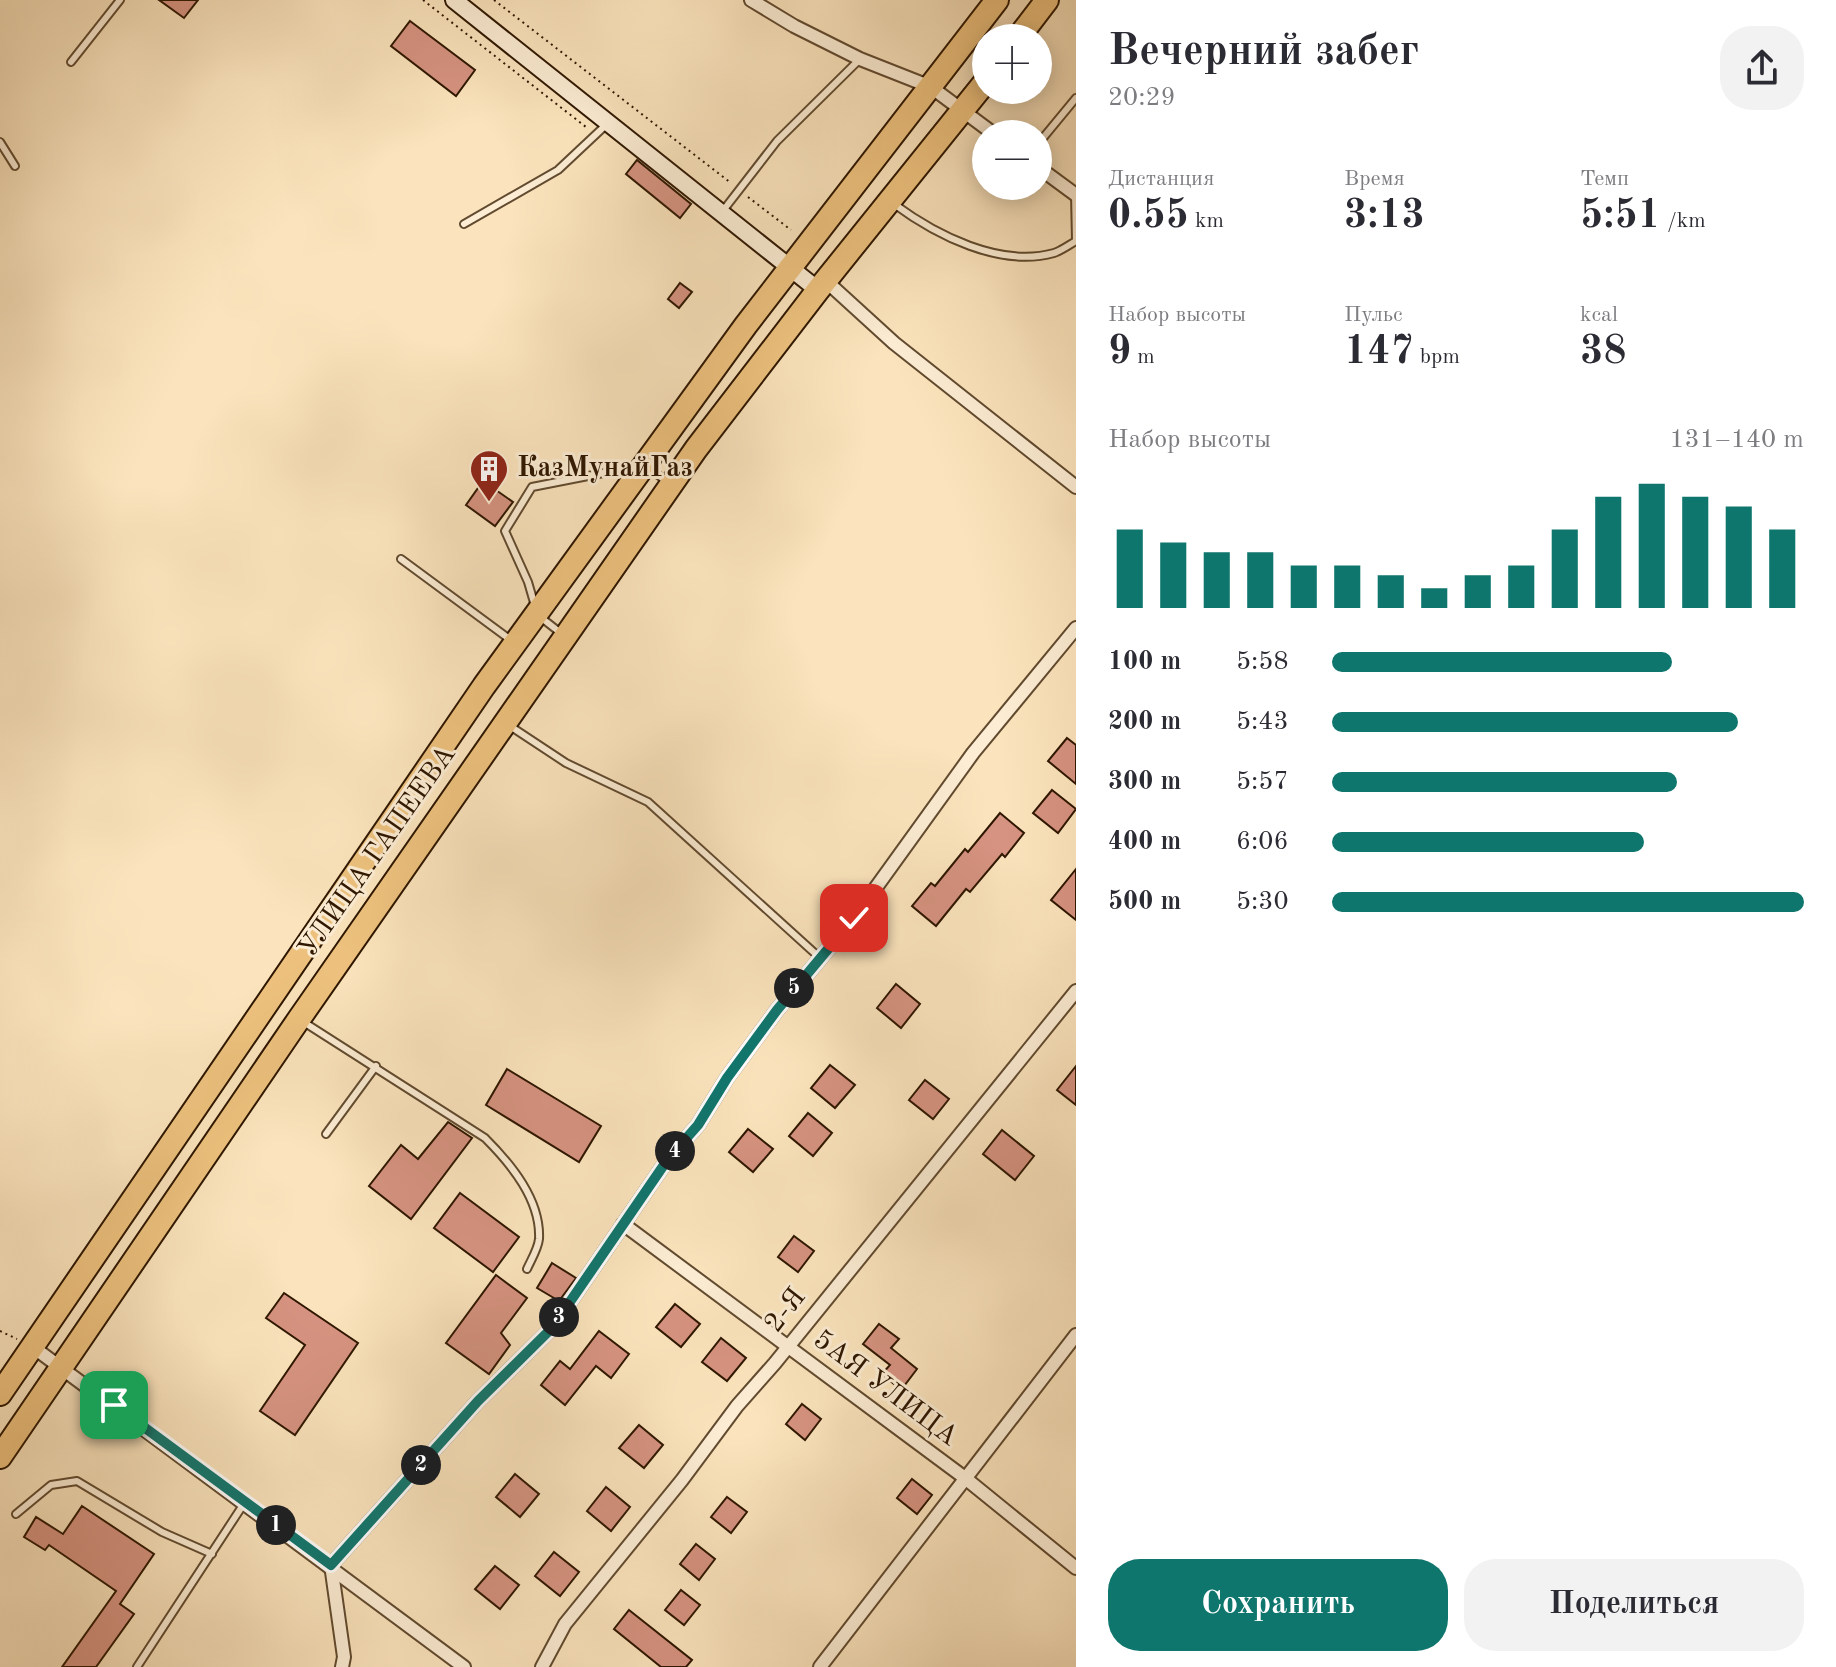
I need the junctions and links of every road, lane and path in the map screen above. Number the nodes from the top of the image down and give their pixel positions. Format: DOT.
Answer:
graph roads {
  1 [pos="120,0"];
  2 [pos="423,0"];
  3 [pos="454,0"];
  4 [pos="494,0"];
  5 [pos="751,0"];
  6 [pos="997,0"];
  7 [pos="1047,0"];
  8 [pos="438,11"];
  9 [pos="1029,24"];
  10 [pos="860,59"];
  11 [pos="71,62"];
  12 [pos="931,87"];
  13 [pos="1076,98"];
  14 [pos="972,99"];
  15 [pos="963,111"];
  16 [pos="975,120"];
  17 [pos="608,123"];
  18 [pos="1052,127"];
  19 [pos="0,142"];
  20 [pos="15,166"];
  21 [pos="1052,177"];
  22 [pos="1075,194"];
  23 [pos="890,201"];
  24 [pos="722,212"];
  25 [pos="464,224"];
  26 [pos="791,230"];
  27 [pos="790,269"];
  28 [pos="822,286"];
  29 [pos="643,465"];
  30 [pos="671,484"];
  31 [pos="1076,487"];
  32 [pos="401,559"];
  33 [pos="537,614"];
  34 [pos="1076,628"];
  35 [pos="564,636"];
  36 [pos="515,643"];
  37 [pos="504,722"];
  38 [pos="819,957"];
  39 [pos="1076,991"];
  40 [pos="299,1019"];
  41 [pos="376,1066"];
  42 [pos="326,1134"];
  43 [pos="623,1224"];
  44 [pos="527,1269"];
  45 [pos="1076,1335"];
  46 [pos="33,1347"];
  47 [pos="788,1347"];
  48 [pos="63,1366"];
  49 [pos="0,1394"];
  50 [pos="0,1457"];
  51 [pos="965,1478"];
  52 [pos="245,1502"];
  53 [pos="16,1514"];
  54 [pos="212,1554"];
  55 [pos="331,1565"];
  56 [pos="1076,1568"];
  57 [pos="137,1667"];
  58 [pos="342,1667"];
  59 [pos="464,1667"];
  60 [pos="542,1667"];
  61 [pos="820,1667"];
  1 -- 11 [label="lane"];
  2 -- 8 [label="path"];
  3 -- 17 [label="main road"];
  4 -- 26 [label="path"];
  5 -- 10 [label="street"];
  6 -- 12 [label="highway, УЛИЦА ГАПЕЕВА"];
  7 -- 9 [label="highway"];
  10 -- 12 [label="street"];
  10 -- 24 [label="lane"];
  12 -- 15 [label="street"];
  12 -- 27 [label="highway, УЛИЦА ГАПЕЕВА"];
  13 -- 18 [label="lane"];
  14 -- 15 [label="highway, УЛИЦА ГАПЕЕВА"];
  15 -- 16 [label="street"];
  15 -- 23 [label="highway, УЛИЦА ГАПЕЕВА"];
  17 -- 24 [label="main road"];
  17 -- 25 [label="lane"];
  19 -- 20 [label="lane"];
  21 -- 22 [label="street"];
  22 -- 23 [label="lane"];
  23 -- 28 [label="highway, УЛИЦА ГАПЕЕВА"];
  24 -- 27 [label="main road"];
  27 -- 28 [label="main road"];
  27 -- 29 [label="highway, УЛИЦА ГАПЕЕВА"];
  28 -- 30 [label="highway, УЛИЦА ГАПЕЕВА"];
  28 -- 31 [label="street"];
  29 -- 30 [label="lane"];
  29 -- 33 [label="highway, УЛИЦА ГАПЕЕВА"];
  29 -- 33 [label="lane"];
  30 -- 35 [label="highway, УЛИЦА ГАПЕЕВА"];
  32 -- 36 [label="lane"];
  33 -- 35 [label="lane"];
  33 -- 36 [label="highway, УЛИЦА ГАПЕЕВА"];
  34 -- 38 [label="street"];
  35 -- 37 [label="highway, УЛИЦА ГАПЕЕВА"];
  36 -- 46 [label="highway, УЛИЦА ГАПЕЕВА"];
  37 -- 38 [label="lane"];
  37 -- 40 [label="highway, УЛИЦА ГАПЕЕВА"];
  38 -- 43 [label="street"];
  39 -- 47 [label="street, 2-Я"];
  40 -- 41 [label="lane"];
  40 -- 48 [label="highway, УЛИЦА ГАПЕЕВА"];
  41 -- 42 [label="lane"];
  41 -- 44 [label="lane"];
  43 -- 47 [label="street, 5АЯ УЛИЦА"];
  43 -- 55 [label="street"];
  45 -- 51 [label="street"];
  46 -- 48 [label="street"];
  46 -- 49 [label="highway, УЛИЦА ГАПЕЕВА"];
  47 -- 51 [label="street, 5АЯ УЛИЦА"];
  47 -- 60 [label="street, 2-Я"];
  48 -- 50 [label="highway, УЛИЦА ГАПЕЕВА"];
  48 -- 52 [label="street"];
  51 -- 56 [label="street, 5АЯ УЛИЦА"];
  51 -- 61 [label="street"];
  52 -- 54 [label="lane"];
  52 -- 55 [label="street"];
  53 -- 54 [label="lane"];
  54 -- 57 [label="lane"];
  55 -- 58 [label="street"];
  55 -- 59 [label="street"];
}
